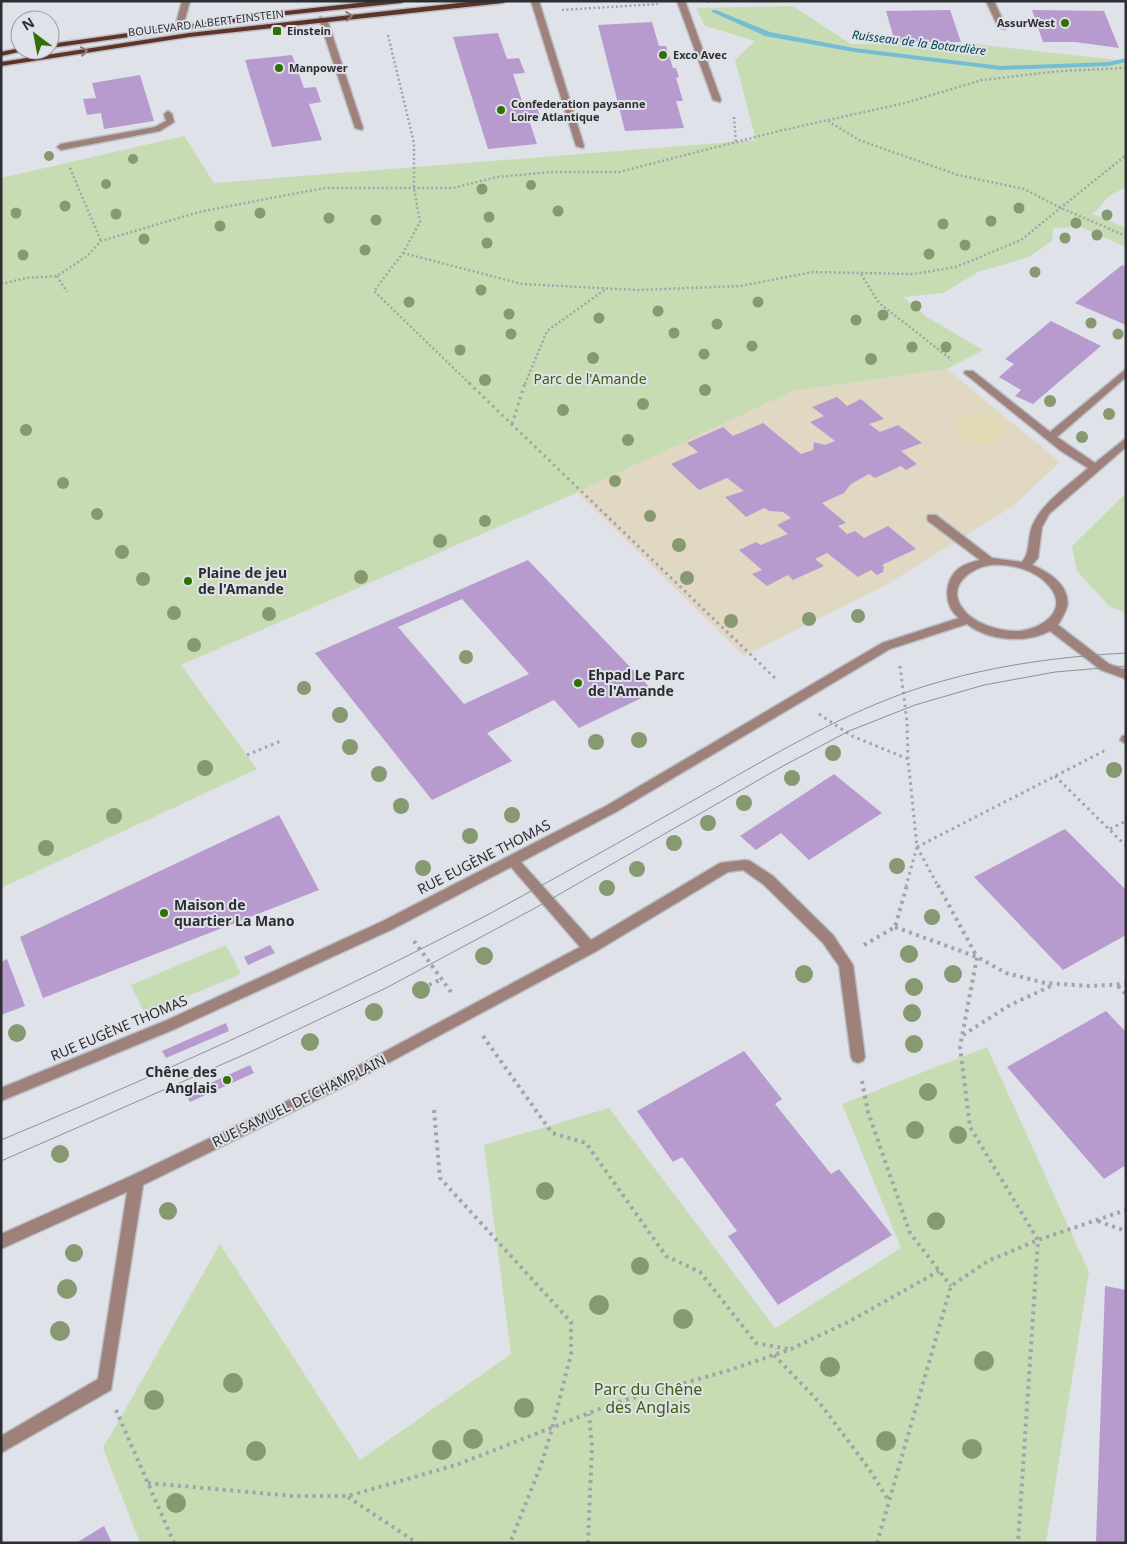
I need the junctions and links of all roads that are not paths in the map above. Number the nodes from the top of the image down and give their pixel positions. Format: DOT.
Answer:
graph roads {
  1 [pos="186,1"];
  2 [pos="401,1"];
  3 [pos="504,1"];
  4 [pos="535,1"];
  5 [pos="681,1"];
  6 [pos="990,1"];
  7 [pos="323,19"];
  8 [pos="179,27"];
  9 [pos="1002,27"];
  10 [pos="60,45"];
  11 [pos="1,64"];
  12 [pos="717,100"];
  13 [pos="168,114"];
  14 [pos="359,128"];
  15 [pos="580,146"];
  16 [pos="61,147"];
  17 [pos="1126,372"];
  18 [pos="969,373"];
  19 [pos="1051,437"];
  20 [pos="1126,441"];
  21 [pos="1095,468"];
  22 [pos="932,518"];
  23 [pos="989,561"];
  24 [pos="1026,566"];
  25 [pos="967,620"];
  26 [pos="1050,624"];
  27 [pos="1126,675"];
  28 [pos="513,861"];
  29 [pos="590,948"];
  30 [pos="858,1057"];
  31 [pos="1,1095"];
  32 [pos="136,1181"];
  33 [pos="1,1242"];
  34 [pos="1,1445"];
  1 -- 8 [label="street"];
  2 -- 8 [label="main road, BOULEVARD ALBERT EINSTEIN"];
  7 -- 3 [label="main road, BOULEVARD ALBERT EINSTEIN, one-way"];
  4 -- 15 [label="street"];
  5 -- 12 [label="street"];
  6 -- 9 [label="street"];
  11 -- 7 [label="main road, BOULEVARD ALBERT EINSTEIN, one-way"];
  7 -- 14 [label="street"];
  8 -- 10 [label="main road, BOULEVARD ALBERT EINSTEIN"];
  13 -- 16 [label="street"];
  17 -- 19 [label="street"];
  18 -- 19 [label="street"];
  19 -- 21 [label="street"];
  20 -- 21 [label="street"];
  21 -- 24 [label="street"];
  22 -- 23 [label="street"];
  23 -- 24 [label="street"];
  23 -- 25 [label="street"];
  24 -- 26 [label="street"];
  25 -- 26 [label="street"];
  25 -- 28 [label="street, RUE EUGÈNE THOMAS"];
  26 -- 27 [label="street"];
  28 -- 29 [label="street"];
  28 -- 31 [label="street, RUE EUGÈNE THOMAS"];
  29 -- 30 [label="street, RUE SAMUEL DE CHAMPLAIN"];
  29 -- 32 [label="street, RUE SAMUEL DE CHAMPLAIN"];
  32 -- 33 [label="street, RUE SAMUEL DE CHAMPLAIN"];
  32 -- 34 [label="street"];
}
